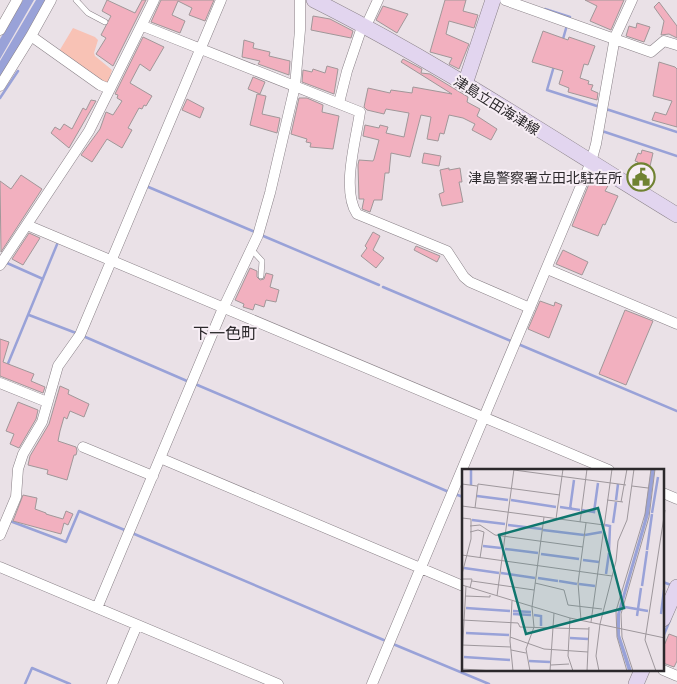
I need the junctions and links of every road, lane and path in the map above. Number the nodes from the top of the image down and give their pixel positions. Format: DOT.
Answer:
graph roads {
  1 [pos="17,0"];
  2 [pos="51,0"];
  3 [pos="76,0"];
  4 [pos="154,0"];
  5 [pos="221,0"];
  6 [pos="300,0"];
  7 [pos="314,0"];
  8 [pos="378,0"];
  9 [pos="493,0"];
  10 [pos="505,0"];
  11 [pos="632,0"];
  12 [pos="105,22"];
  13 [pos="364,25"];
  14 [pos="143,26"];
  15 [pos="0,30"];
  16 [pos="31,36"];
  17 [pos="615,37"];
  18 [pos="677,45"];
  19 [pos="201,47"];
  20 [pos="465,84"];
  21 [pos="0,86"];
  22 [pos="295,86"];
  23 [pos="110,89"];
  24 [pos="339,104"];
  25 [pos="590,162"];
  26 [pos="677,215"];
  27 [pos="27,225"];
  28 [pos="251,249"];
  29 [pos="111,260"];
  30 [pos="0,264"];
  31 [pos="547,268"];
  32 [pos="261,276"];
  33 [pos="224,308"];
  34 [pos="530,308"];
  35 [pos="677,324"];
  36 [pos="0,383"];
  37 [pos="47,402"];
  38 [pos="483,417"];
  39 [pos="83,447"];
  40 [pos="160,458"];
  41 [pos="607,469"];
  42 [pos="153,476"];
  43 [pos="664,493"];
  44 [pos="677,499"];
  45 [pos="0,535"];
  46 [pos="0,567"];
  47 [pos="421,568"];
  48 [pos="462,586"];
  49 [pos="677,587"];
  50 [pos="97,608"];
  51 [pos="664,617"];
  52 [pos="137,625"];
  53 [pos="664,670"];
  54 [pos="641,672"];
  55 [pos="677,676"];
  56 [pos="112,684"];
  57 [pos="278,684"];
  58 [pos="372,684"];
  59 [pos="636,684"];
  1 -- 15 [label="street"];
  2 -- 16 [label="street"];
  3 -- 12 [label="lane"];
  4 -- 14 [label="street"];
  5 -- 19 [label="street"];
  6 -- 22 [label="street"];
  7 -- 13 [label="main road, 津島立田海津線"];
  8 -- 13 [label="street"];
  9 -- 20 [label="main road"];
  10 -- 17 [label="street"];
  11 -- 17 [label="street"];
  13 -- 20 [label="main road, 津島立田海津線"];
  13 -- 24 [label="street"];
  14 -- 19 [label="street"];
  14 -- 23 [label="street"];
  16 -- 21 [label="street"];
  16 -- 23 [label="street"];
  17 -- 18 [label="street"];
  17 -- 25 [label="street"];
  19 -- 22 [label="street"];
  19 -- 29 [label="street"];
  20 -- 25 [label="main road, 津島立田海津線"];
  22 -- 24 [label="street"];
  22 -- 28 [label="street"];
  23 -- 27 [label="street"];
  24 -- 34 [label="street"];
  25 -- 26 [label="main road, 津島立田海津線"];
  25 -- 31 [label="street"];
  27 -- 29 [label="street"];
  27 -- 30 [label="street"];
  28 -- 32 [label="lane"];
  28 -- 33 [label="street"];
  29 -- 33 [label="street"];
  29 -- 37 [label="street"];
  31 -- 34 [label="street"];
  31 -- 35 [label="street"];
  33 -- 38 [label="street"];
  33 -- 40 [label="street"];
  34 -- 38 [label="street"];
  36 -- 37 [label="street"];
  37 -- 45 [label="street"];
  38 -- 41 [label="street"];
  38 -- 47 [label="street"];
  39 -- 42 [label="street"];
  40 -- 42 [label="street"];
  40 -- 47 [label="street"];
  42 -- 50 [label="street"];
  43 -- 44 [label="street"];
  46 -- 50 [label="street"];
  47 -- 48 [label="street"];
  47 -- 58 [label="street"];
  49 -- 51 [label="main road"];
  50 -- 52 [label="street"];
  52 -- 56 [label="street"];
  52 -- 57 [label="street"];
  53 -- 55 [label="street"];
  54 -- 59 [label="main road"];
}
